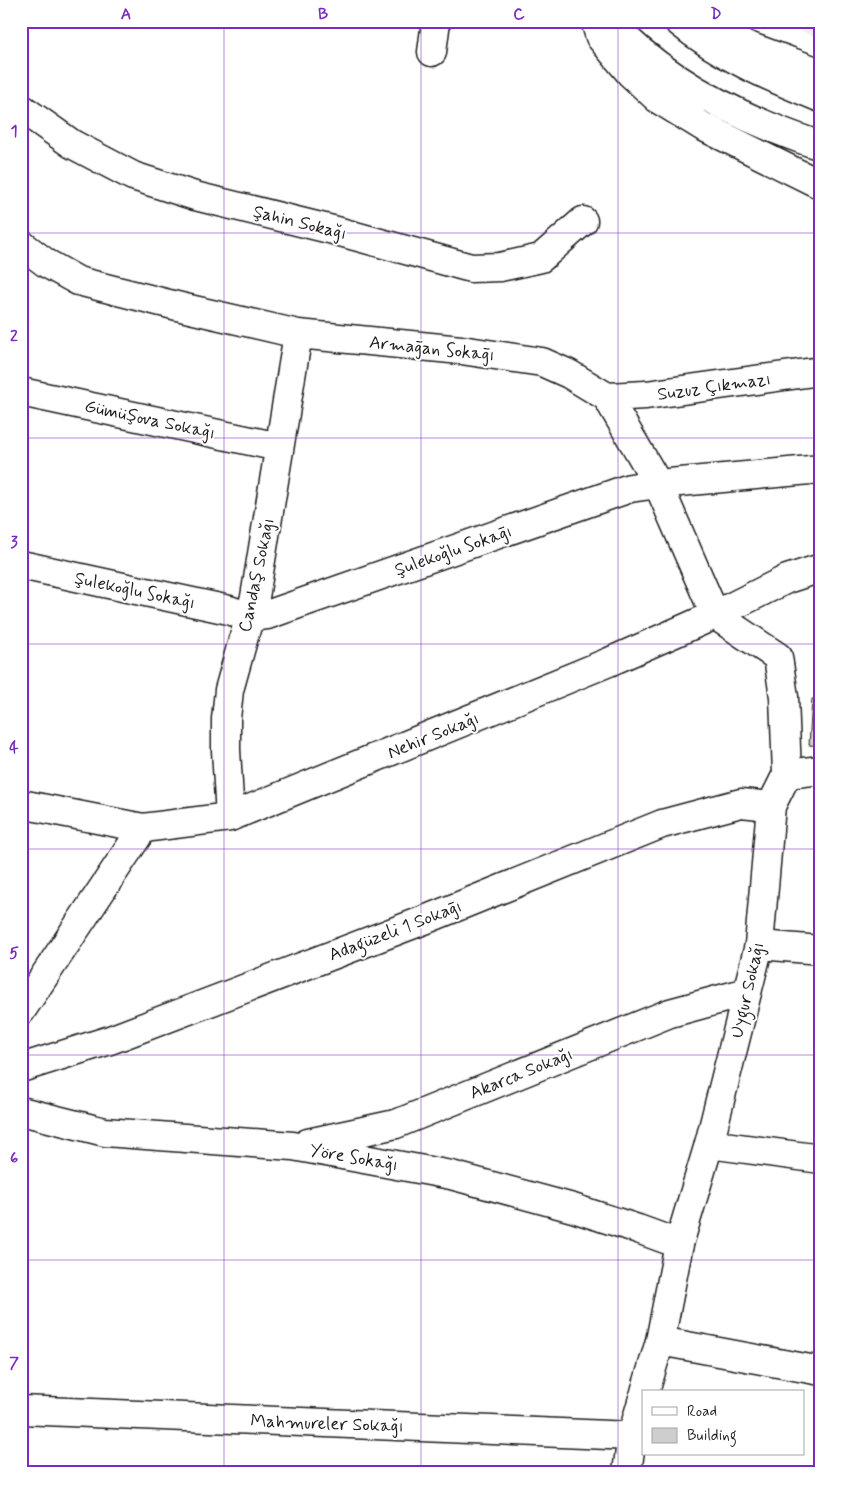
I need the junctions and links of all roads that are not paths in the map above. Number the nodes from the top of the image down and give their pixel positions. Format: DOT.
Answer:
graph roads {
  1 [pos="436,21"];
  2 [pos="595,21"];
  3 [pos="608,21"];
  4 [pos="682,25"];
  5 [pos="432,52"];
  6 [pos="816,70"];
  7 [pos="821,98"];
  8 [pos="21,108"];
  9 [pos="821,146"];
  10 [pos="821,185"];
  11 [pos="583,221"];
  12 [pos="21,244"];
  13 [pos="298,334"];
  14 [pos="821,371"];
  15 [pos="21,392"];
  16 [pos="607,397"];
  17 [pos="279,447"];
  18 [pos="821,469"];
  19 [pos="658,484"];
  20 [pos="21,565"];
  21 [pos="821,568"];
  22 [pos="715,615"];
  23 [pos="249,617"];
  24 [pos="821,770"];
  25 [pos="787,774"];
  26 [pos="21,804"];
  27 [pos="771,806"];
  28 [pos="230,817"];
  29 [pos="143,828"];
  30 [pos="759,944"];
  31 [pos="821,950"];
  32 [pos="747,992"];
  33 [pos="21,1011"];
  34 [pos="21,1068"];
  35 [pos="21,1111"];
  36 [pos="709,1144"];
  37 [pos="293,1146"];
  38 [pos="821,1159"];
  39 [pos="679,1244"];
  40 [pos="660,1341"];
  41 [pos="821,1371"];
  42 [pos="646,1390"];
  43 [pos="642,1401"];
  44 [pos="21,1410"];
  45 [pos="632,1436"];
  46 [pos="627,1472"];
  1 -- 5 [label="street"];
  2 -- 10 [label="street"];
  3 -- 9 [label="street"];
  4 -- 6 [label="street"];
  4 -- 7 [label="street"];
  8 -- 11 [label="street, Şahin Sokağı"];
  12 -- 13 [label="street, Armaḡan Sokaḡı"];
  13 -- 16 [label="street, Armaḡan Sokaḡı"];
  13 -- 17 [label="street, Candaş Sokağı"];
  14 -- 16 [label="street, Suzuz Çıkmazı"];
  15 -- 17 [label="street, Gümüşova Sokağı"];
  16 -- 19 [label="street, Armaḡan Sokaḡı"];
  17 -- 23 [label="street, Candaş Sokağı"];
  18 -- 19 [label="street, Şulekoğlu Sokaḡı"];
  19 -- 22 [label="street, Armaḡan Sokaḡı"];
  19 -- 23 [label="street, Şulekoğlu Sokaḡı"];
  20 -- 23 [label="street, Şulekoğlu Sokağı"];
  21 -- 22 [label="street, Nehir Sokağı"];
  22 -- 25 [label="street, Uygur Sokağı"];
  22 -- 28 [label="street, Nehir Sokağı"];
  23 -- 28 [label="street, Candaş Sokağı"];
  24 -- 25 [label="street"];
  25 -- 27 [label="street, Uygur Sokağı"];
  26 -- 29 [label="street, Nehir Sokağı"];
  27 -- 30 [label="street, Uygur Sokağı"];
  27 -- 34 [label="street, Adagüzeli 1 Sokaḡı"];
  28 -- 29 [label="street, Nehir Sokağı"];
  29 -- 33 [label="street"];
  30 -- 31 [label="street"];
  30 -- 32 [label="street, Uygur Sokağı"];
  32 -- 36 [label="street, Uygur Sokağı"];
  32 -- 37 [label="street, Akarca Sokağı"];
  35 -- 37 [label="street, Yöre Sokağı"];
  36 -- 38 [label="street"];
  36 -- 39 [label="street, Uygur Sokağı"];
  37 -- 39 [label="street, Yöre Sokağı"];
  39 -- 40 [label="street, Uygur Sokağı"];
  40 -- 41 [label="street"];
  40 -- 42 [label="street, Uygur Sokağı"];
  43 -- 45 [label="street"];
  44 -- 45 [label="street, Mahmureler Sokağı"];
  45 -- 46 [label="street"];
}
